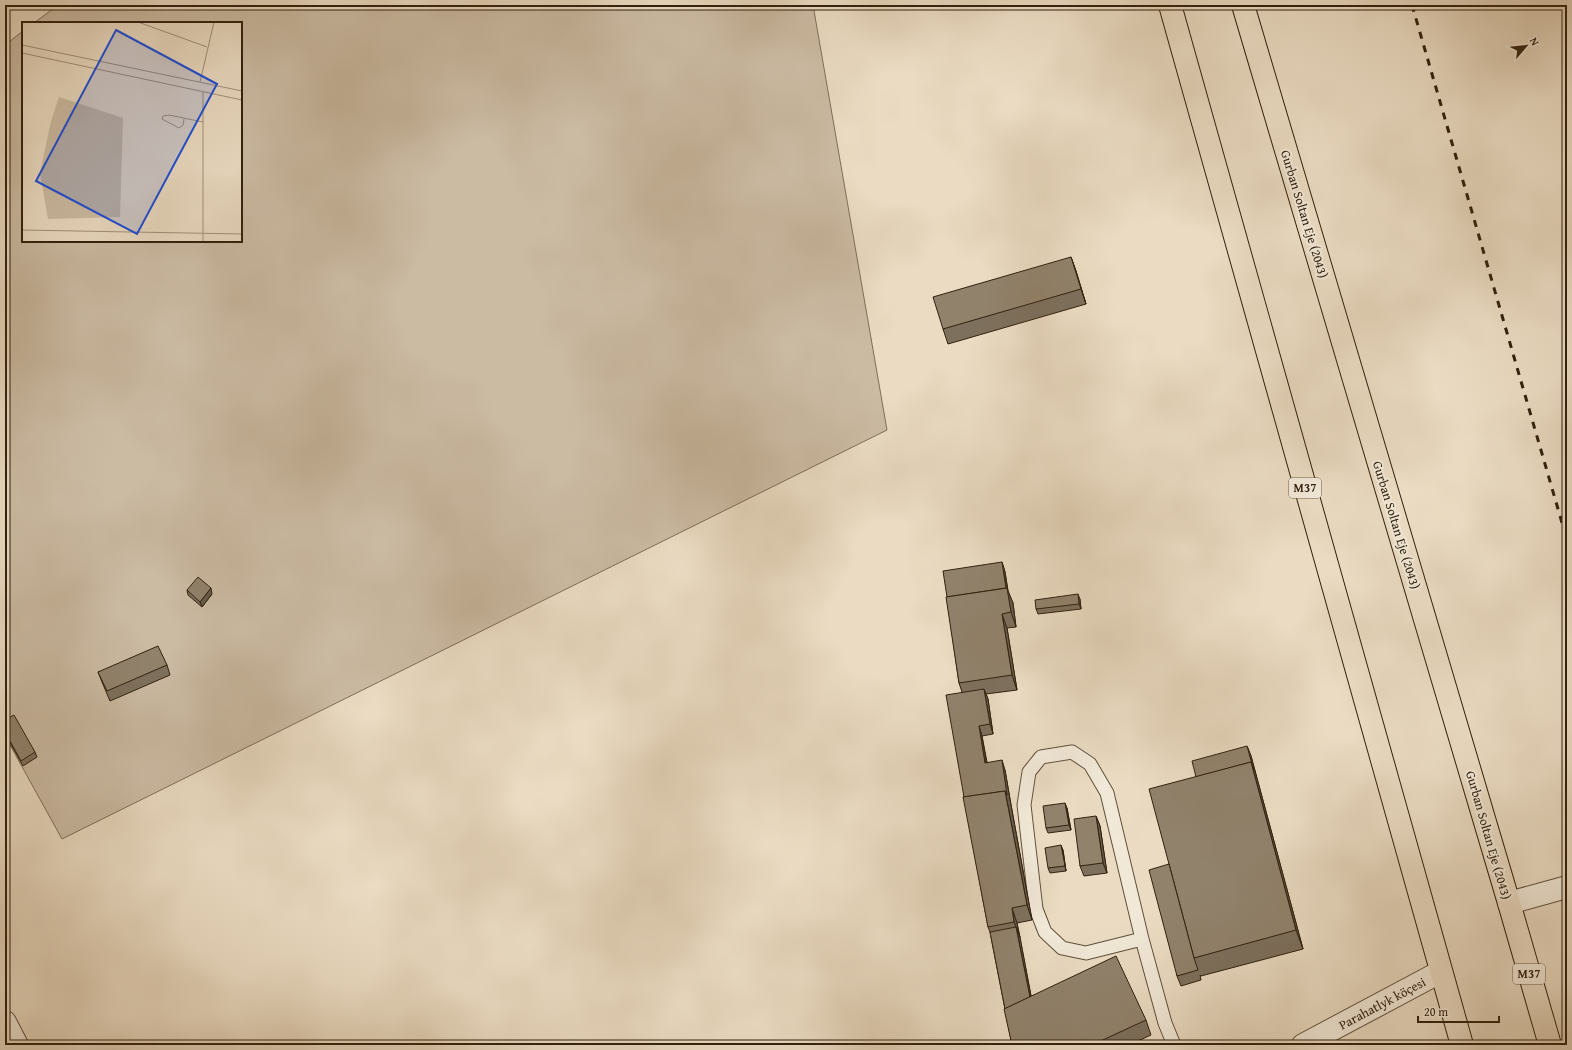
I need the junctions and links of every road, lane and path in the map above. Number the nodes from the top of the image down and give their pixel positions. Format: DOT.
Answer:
graph roads {
  1 [pos="1170,5"];
  2 [pos="1243,5"];
  3 [pos="1567,887"];
  4 [pos="1509,903"];
  5 [pos="1142,939"];
  6 [pos="1440,972"];
  7 [pos="5,1022"];
  8 [pos="17,1045"];
  9 [pos="1174,1045"];
  10 [pos="1303,1045"];
  11 [pos="1462,1045"];
  12 [pos="1550,1045"];
  1 -- 6 [label="highway, M37"];
  2 -- 4 [label="highway, Gurban Soltan Eje (2043) / M37"];
  3 -- 4 [label="street"];
  4 -- 12 [label="highway, Gurban Soltan Eje (2043) / M37"];
  5 -- 5 [label="lane"];
  5 -- 9 [label="lane"];
  6 -- 10 [label="street, Parahatlyk köçesi"];
  6 -- 11 [label="highway, M37"];
  7 -- 8 [label="street"];
}
